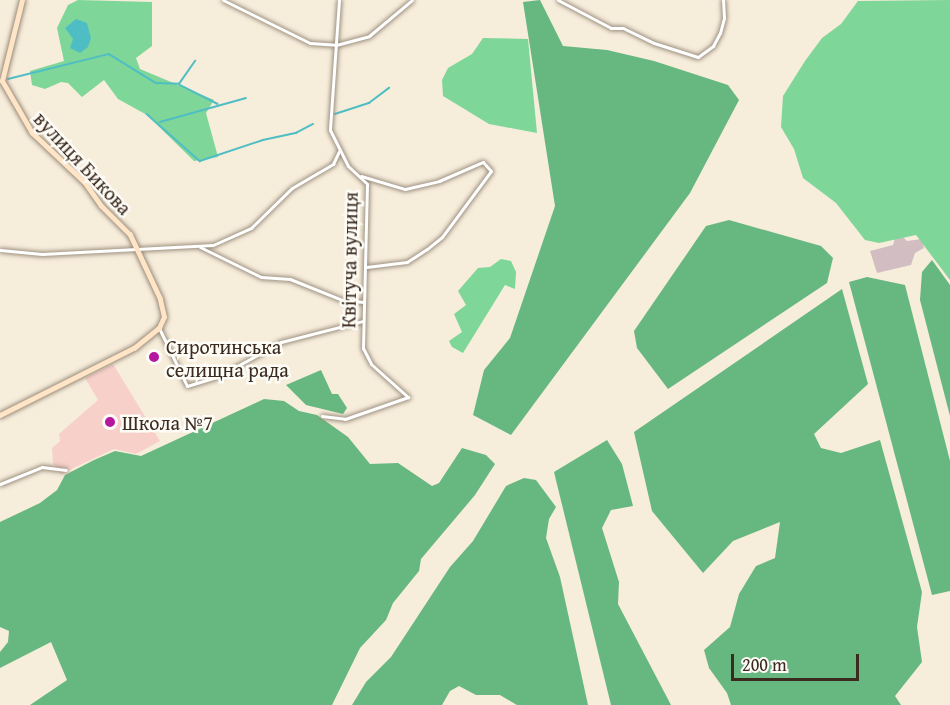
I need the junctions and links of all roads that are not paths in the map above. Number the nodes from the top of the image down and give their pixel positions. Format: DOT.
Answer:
graph roads {
  1 [pos="22,0"];
  2 [pos="223,0"];
  3 [pos="339,0"];
  4 [pos="412,0"];
  5 [pos="558,0"];
  6 [pos="723,0"];
  7 [pos="336,45"];
  8 [pos="1,82"];
  9 [pos="339,151"];
  10 [pos="359,175"];
  11 [pos="200,247"];
  12 [pos="137,248"];
  13 [pos="0,250"];
  14 [pos="366,267"];
  15 [pos="364,302"];
  16 [pos="363,321"];
  17 [pos="159,328"];
  18 [pos="0,415"];
  19 [pos="322,416"];
  20 [pos="66,470"];
  21 [pos="0,484"];
  1 -- 8 [label="street, вулиця Бикова"];
  2 -- 7 [label="street"];
  3 -- 7 [label="street, Квітуча вулиця"];
  4 -- 7 [label="street"];
  5 -- 6 [label="street"];
  7 -- 9 [label="street, Квітуча вулиця"];
  8 -- 12 [label="street, вулиця Бикова"];
  9 -- 10 [label="street, Квітуча вулиця"];
  9 -- 11 [label="street"];
  10 -- 14 [label="street, Квітуча вулиця"];
  10 -- 14 [label="street"];
  11 -- 12 [label="street"];
  11 -- 15 [label="street"];
  12 -- 13 [label="street"];
  12 -- 17 [label="street, вулиця Бикова"];
  14 -- 15 [label="street, Квітуча вулиця"];
  15 -- 16 [label="street, Квітуча вулиця"];
  16 -- 17 [label="street, вулиця Бикова"];
  16 -- 19 [label="street, Квітуча вулиця"];
  17 -- 18 [label="street"];
  20 -- 21 [label="street"];
}
